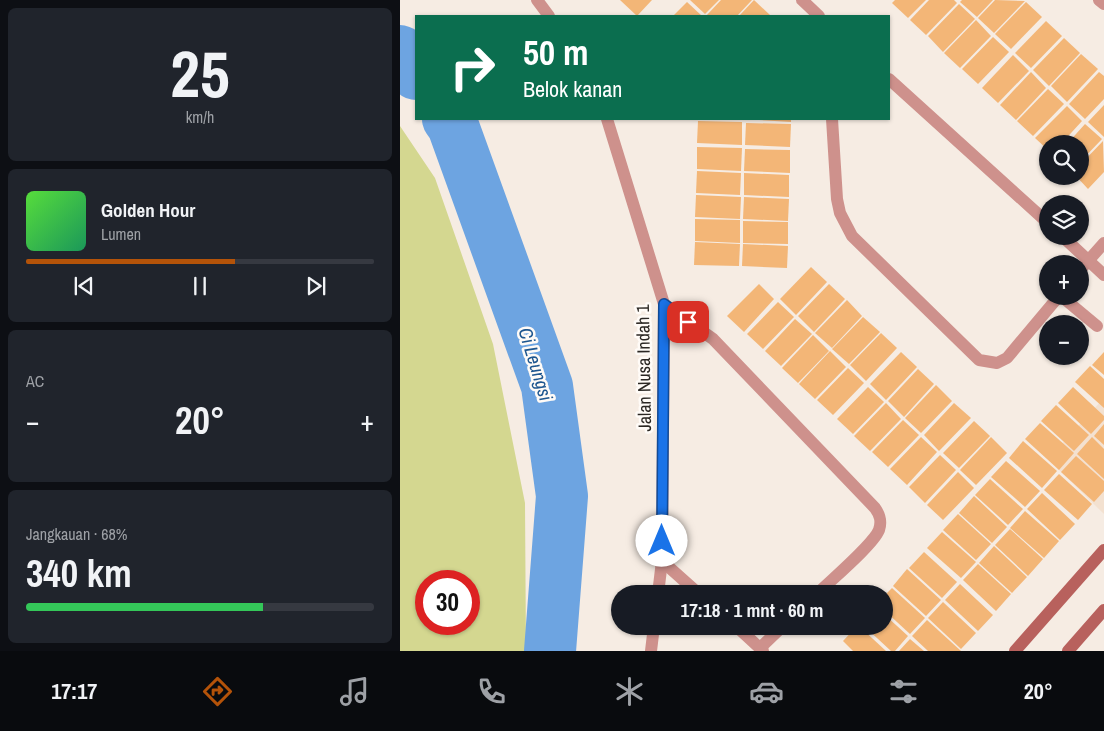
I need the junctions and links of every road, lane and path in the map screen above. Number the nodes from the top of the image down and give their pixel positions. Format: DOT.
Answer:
graph roads {
  1 [pos="537,0"];
  2 [pos="802,0"];
  3 [pos="1099,0"];
  4 [pos="1104,4"];
  5 [pos="548,15"];
  6 [pos="818,15"];
  7 [pos="890,80"];
  8 [pos="607,120"];
  9 [pos="832,120"];
  10 [pos="1039,216"];
  11 [pos="1104,242"];
  12 [pos="1069,245"];
  13 [pos="1076,255"];
  14 [pos="1089,259"];
  15 [pos="1089,267"];
  16 [pos="1104,274"];
  17 [pos="664,304"];
  18 [pos="1052,305"];
  19 [pos="1071,305"];
  20 [pos="1097,326"];
  21 [pos="1104,550"];
  22 [pos="662,561"];
  23 [pos="659,585"];
  24 [pos="689,585"];
  25 [pos="826,585"];
  26 [pos="1104,610"];
  27 [pos="653,635"];
  28 [pos="746,635"];
  29 [pos="774,635"];
  30 [pos="761,649"];
  31 [pos="651,651"];
  32 [pos="1015,651"];
  33 [pos="1068,651"];
  1 -- 5 [label="street"];
  2 -- 6 [label="street"];
  3 -- 4 [label="street"];
  7 -- 10 [label="street"];
  8 -- 17 [label="street, Jalan Nusa Indah 1"];
  9 -- 18 [label="street"];
  11 -- 14 [label="street"];
  12 -- 13 [label="street"];
  15 -- 16 [label="street"];
  17 -- 22 [label="street, Jalan Nusa Indah 1"];
  17 -- 25 [label="street"];
  19 -- 20 [label="street"];
  21 -- 32 [label="street"];
  22 -- 23 [label="street, Jalan Nusa Indah 1"];
  22 -- 24 [label="street"];
  26 -- 33 [label="street"];
  27 -- 31 [label="street"];
  28 -- 30 [label="street"];
  29 -- 30 [label="street"];
}
